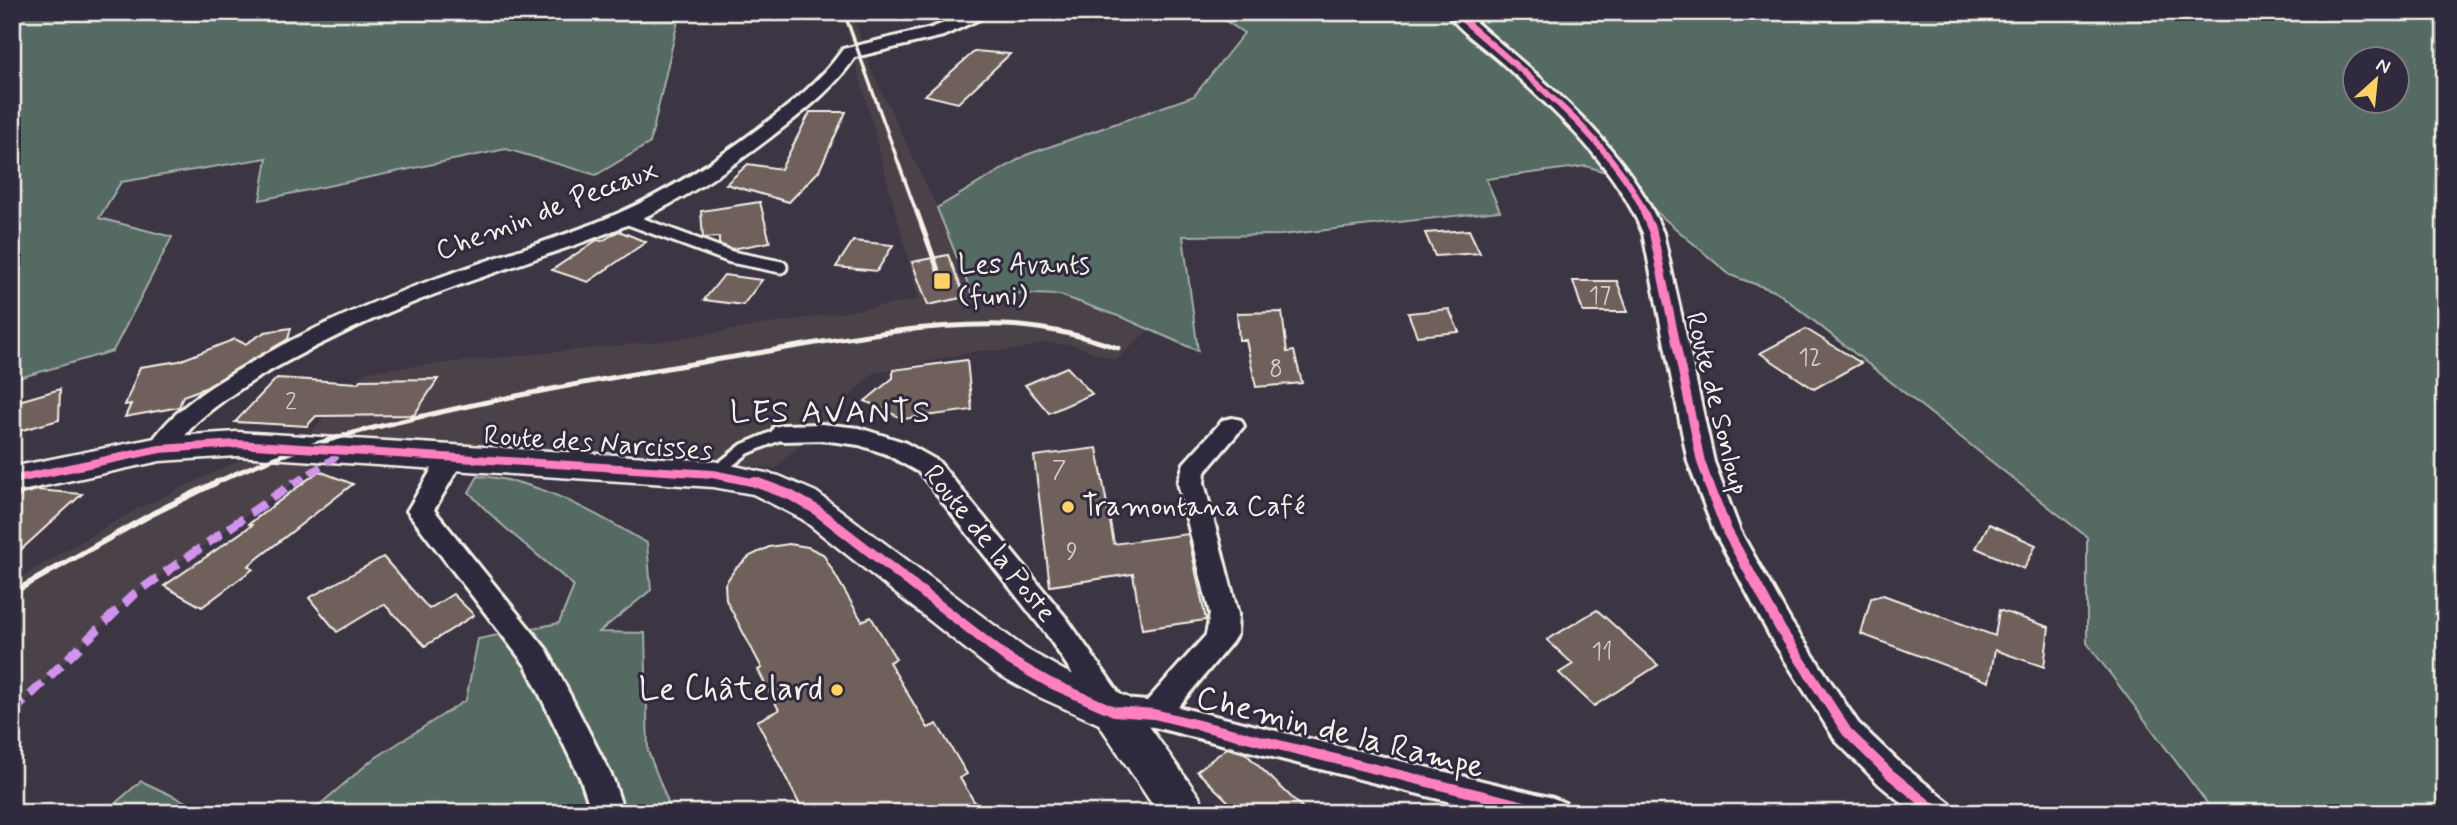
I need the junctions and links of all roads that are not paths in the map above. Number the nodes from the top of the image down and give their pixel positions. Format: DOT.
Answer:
graph roads {
  1 [pos="987,12"];
  2 [pos="1454,12"];
  3 [pos="626,218"];
  4 [pos="781,267"];
  5 [pos="1232,426"];
  6 [pos="783,433"];
  7 [pos="160,449"];
  8 [pos="451,458"];
  9 [pos="713,474"];
  10 [pos="12,480"];
  11 [pos="1134,713"];
  12 [pos="608,813"];
  13 [pos="1184,813"];
  14 [pos="1553,813"];
  15 [pos="1938,813"];
  1 -- 3 [label="street, Chemin de Peccaux"];
  2 -- 15 [label="street, Route de Sonloup"];
  3 -- 4 [label="lane"];
  3 -- 7 [label="street, Chemin de Peccaux"];
  5 -- 11 [label="street"];
  6 -- 9 [label="lane, Route de la Poste"];
  6 -- 11 [label="street, Route de la Poste"];
  7 -- 8 [label="street, Route des Narcisses"];
  7 -- 10 [label="street, Route des Narcisses"];
  8 -- 9 [label="street, Route des Narcisses"];
  8 -- 12 [label="street"];
  9 -- 11 [label="street, Route des Narcisses"];
  11 -- 13 [label="street"];
  11 -- 14 [label="street, Chemin de la Rampe"];
}
